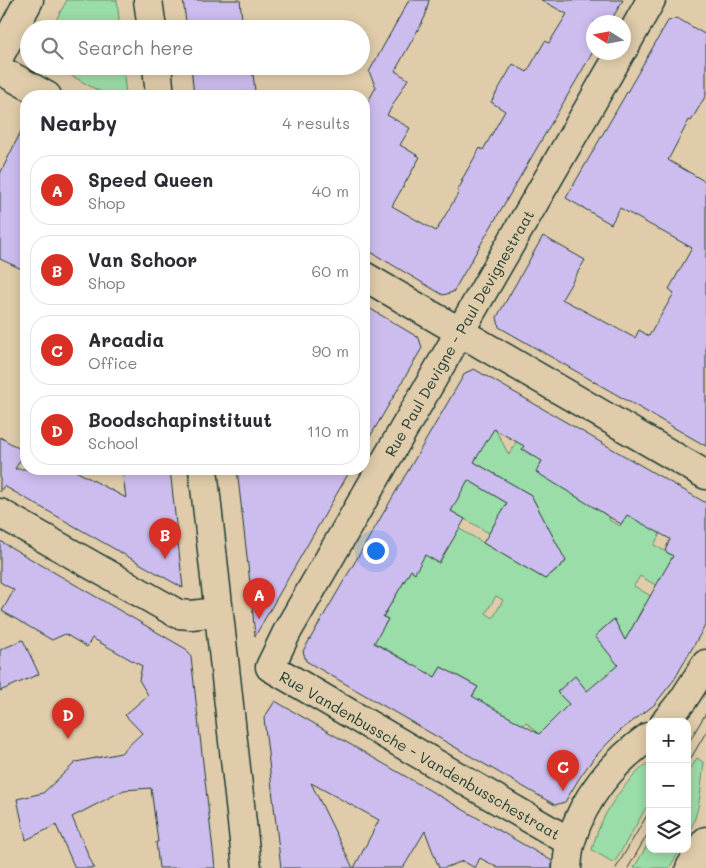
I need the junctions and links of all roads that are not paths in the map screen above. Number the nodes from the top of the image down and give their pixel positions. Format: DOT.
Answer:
graph roads {
  1 [pos="29,0"];
  2 [pos="148,0"];
  3 [pos="651,0"];
  4 [pos="151,20"];
  5 [pos="631,36"];
  6 [pos="0,55"];
  7 [pos="616,60"];
  8 [pos="0,70"];
  9 [pos="157,75"];
  10 [pos="36,90"];
  11 [pos="159,90"];
  12 [pos="370,279"];
  13 [pos="460,331"];
  14 [pos="203,475"];
  15 [pos="706,475"];
  16 [pos="0,513"];
  17 [pos="218,612"];
  18 [pos="706,664"];
  19 [pos="270,667"];
  20 [pos="669,718"];
  21 [pos="646,739"];
  22 [pos="706,841"];
  23 [pos="569,855"];
  24 [pos="247,868"];
  25 [pos="690,868"];
  1 -- 6 [label="street"];
  2 -- 4 [label="street"];
  3 -- 5 [label="street"];
  7 -- 13 [label="street, Rue Paul Devigne - Paul Devignestraat"];
  8 -- 10 [label="street"];
  9 -- 11 [label="street"];
  12 -- 13 [label="street"];
  13 -- 15 [label="street"];
  13 -- 19 [label="street, Rue Paul Devigne - Paul Devignestraat"];
  14 -- 17 [label="street"];
  16 -- 17 [label="street"];
  17 -- 24 [label="street"];
  18 -- 20 [label="street"];
  19 -- 23 [label="street, Rue Vandenbussche - Vandenbusschestraat"];
  21 -- 23 [label="street"];
  22 -- 25 [label="street"];
}
